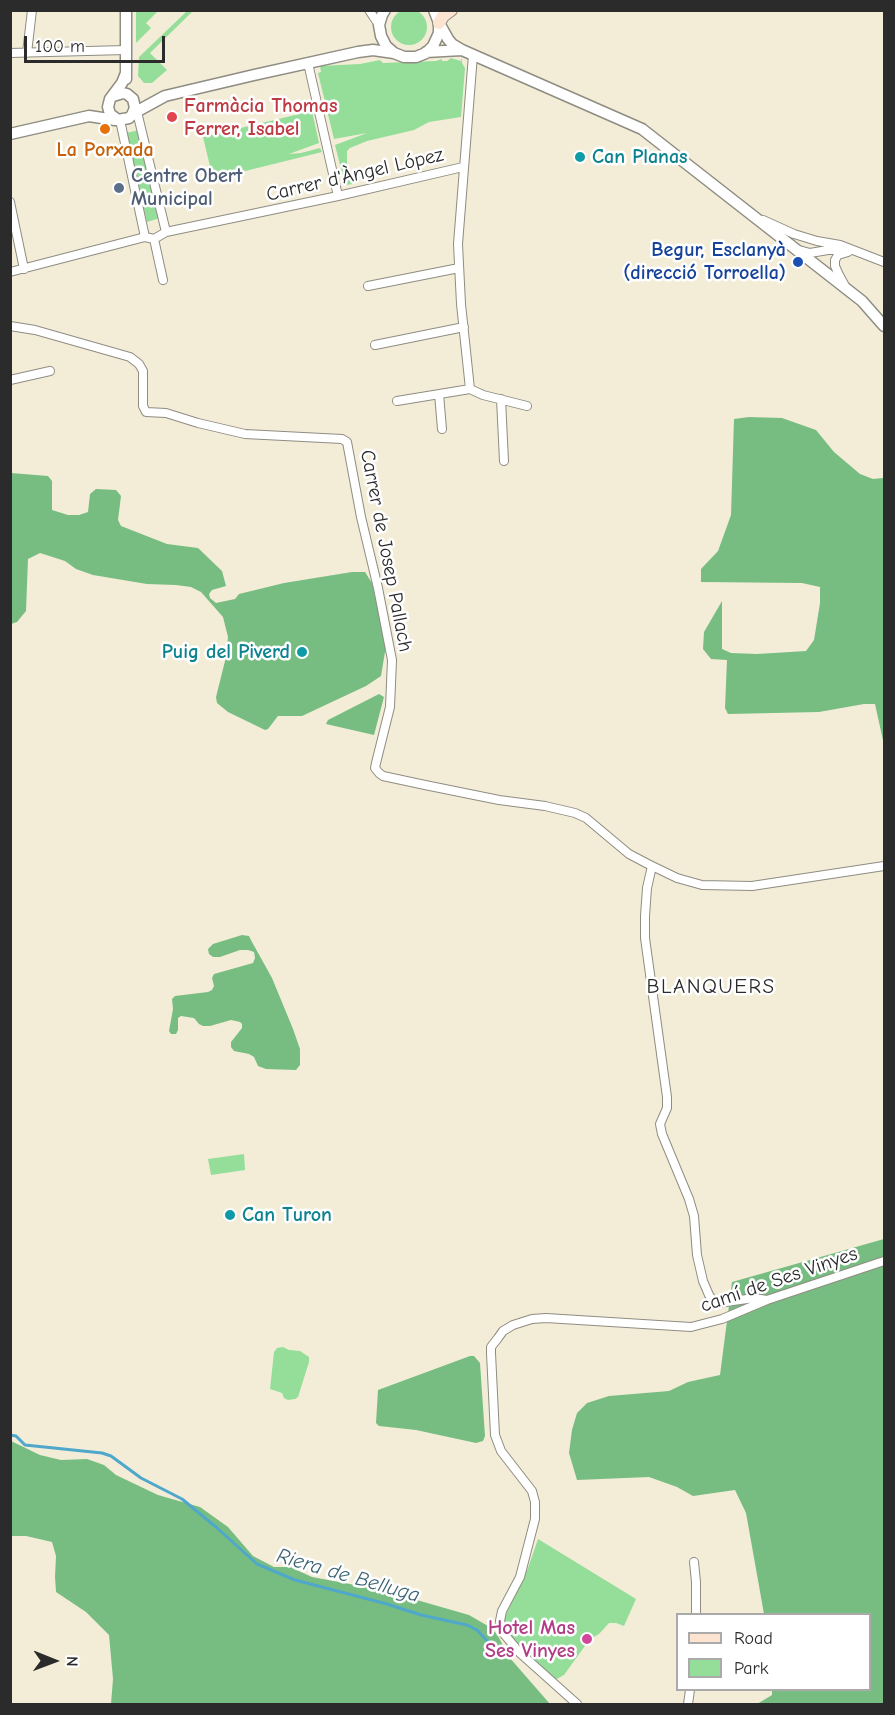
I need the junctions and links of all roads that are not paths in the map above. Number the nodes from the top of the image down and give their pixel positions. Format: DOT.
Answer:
graph roads {
  1 [pos="32,10"];
  2 [pos="126,10"];
  3 [pos="369,10"];
  4 [pos="385,10"];
  5 [pos="434,10"];
  6 [pos="451,10"];
  7 [pos="439,23"];
  8 [pos="380,30"];
  9 [pos="126,50"];
  10 [pos="462,50"];
  11 [pos="358,52"];
  12 [pos="10,53"];
  13 [pos="27,53"];
  14 [pos="394,53"];
  15 [pos="426,53"];
  16 [pos="473,55"];
  17 [pos="308,63"];
  18 [pos="126,73"];
  19 [pos="129,96"];
  20 [pos="110,100"];
  21 [pos="155,100"];
  22 [pos="133,114"];
  23 [pos="89,116"];
  24 [pos="119,120"];
  25 [pos="10,134"];
  26 [pos="463,167"];
  27 [pos="338,196"];
  28 [pos="10,202"];
  29 [pos="749,213"];
  30 [pos="166,232"];
  31 [pos="150,238"];
  32 [pos="817,241"];
  33 [pos="790,246"];
  34 [pos="855,251"];
  35 [pos="810,253"];
  36 [pos="885,262"];
  37 [pos="817,267"];
  38 [pos="459,268"];
  39 [pos="24,269"];
  40 [pos="10,272"];
  41 [pos="163,280"];
  42 [pos="368,286"];
  43 [pos="847,289"];
  44 [pos="10,326"];
  45 [pos="885,326"];
  46 [pos="464,327"];
  47 [pos="375,345"];
  48 [pos="50,371"];
  49 [pos="10,380"];
  50 [pos="470,389"];
  51 [pos="439,394"];
  52 [pos="501,399"];
  53 [pos="398,401"];
  54 [pos="527,406"];
  55 [pos="442,429"];
  56 [pos="504,461"];
  57 [pos="652,866"];
  58 [pos="885,866"];
  59 [pos="885,1261"];
  60 [pos="767,1300"];
  61 [pos="694,1562"];
  62 [pos="696,1613"];
  63 [pos="577,1704"];
  1 -- 13 [label="street"];
  2 -- 9 [label="street"];
  3 -- 8 [label="street"];
  4 -- 8 [label="street"];
  5 -- 7 [label="street"];
  6 -- 7 [label="main road"];
  7 -- 10 [label="street"];
  7 -- 15 [label="street"];
  8 -- 11 [label="street"];
  8 -- 14 [label="street"];
  9 -- 13 [label="street"];
  9 -- 18 [label="street"];
  10 -- 15 [label="street"];
  10 -- 16 [label="street"];
  11 -- 14 [label="street"];
  11 -- 17 [label="street"];
  12 -- 13 [label="street"];
  14 -- 15 [label="street"];
  16 -- 26 [label="street"];
  16 -- 29 [label="street"];
  17 -- 21 [label="street"];
  17 -- 27 [label="street"];
  18 -- 19 [label="street"];
  18 -- 20 [label="street"];
  19 -- 20 [label="street"];
  19 -- 21 [label="street"];
  19 -- 22 [label="street"];
  20 -- 23 [label="street"];
  20 -- 24 [label="street"];
  21 -- 22 [label="street"];
  22 -- 24 [label="street"];
  22 -- 30 [label="street"];
  23 -- 24 [label="street"];
  23 -- 25 [label="street"];
  24 -- 31 [label="street"];
  26 -- 27 [label="street, Carrer d'Àngel López"];
  26 -- 38 [label="street"];
  27 -- 30 [label="street, Carrer d'Àngel López"];
  28 -- 39 [label="street"];
  29 -- 32 [label="street"];
  29 -- 33 [label="street"];
  30 -- 31 [label="street, Carrer d'Àngel López"];
  31 -- 39 [label="street, Carrer d'Àngel López"];
  31 -- 41 [label="street"];
  32 -- 34 [label="street"];
  32 -- 35 [label="street"];
  33 -- 35 [label="street"];
  33 -- 37 [label="street"];
  34 -- 35 [label="street"];
  34 -- 36 [label="street"];
  34 -- 43 [label="street"];
  35 -- 37 [label="street"];
  37 -- 43 [label="street"];
  38 -- 42 [label="street"];
  38 -- 46 [label="street"];
  39 -- 40 [label="street, Carrer d'Àngel López"];
  43 -- 45 [label="street"];
  44 -- 57 [label="street, Carrer de Josep Pallach"];
  46 -- 47 [label="street"];
  46 -- 50 [label="street"];
  48 -- 49 [label="street"];
  50 -- 51 [label="street"];
  50 -- 52 [label="street"];
  51 -- 53 [label="street"];
  51 -- 55 [label="street"];
  52 -- 54 [label="street"];
  52 -- 56 [label="street"];
  57 -- 58 [label="street, Carrer de Josep Pallach"];
  57 -- 60 [label="street"];
  59 -- 60 [label="street, camí de Ses Vinyes"];
  60 -- 63 [label="street, camí de Ses Vinyes"];
  61 -- 62 [label="street"];
}
